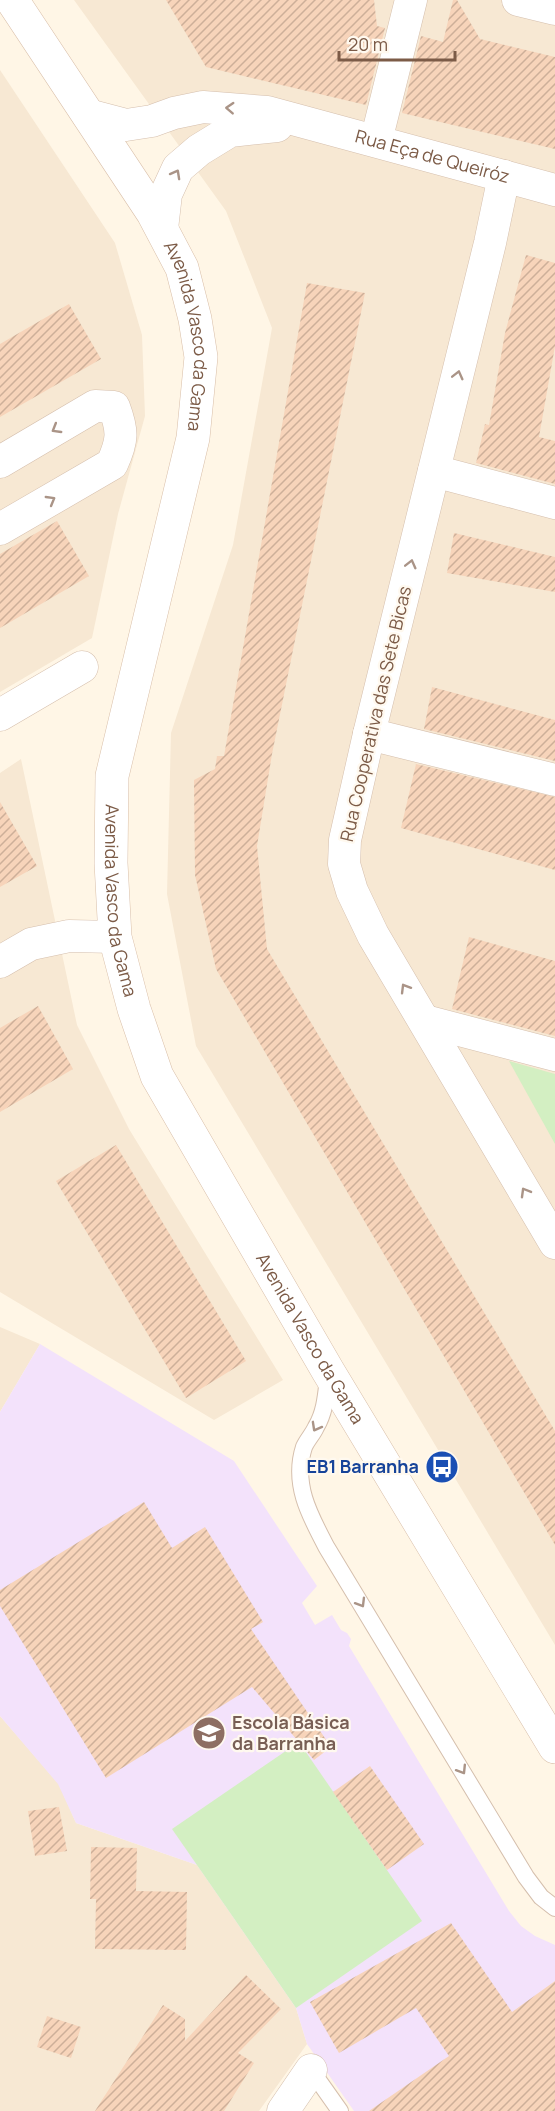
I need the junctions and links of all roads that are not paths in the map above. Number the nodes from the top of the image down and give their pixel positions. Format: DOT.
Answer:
graph roads {
  1 [pos="12,0"];
  2 [pos="411,0"];
  3 [pos="518,0"];
  4 [pos="555,9"];
  5 [pos="88,115"];
  6 [pos="308,124"];
  7 [pos="376,141"];
  8 [pos="504,176"];
  9 [pos="555,190"];
  10 [pos="162,230"];
  11 [pos="0,462"];
  12 [pos="434,471"];
  13 [pos="555,503"];
  14 [pos="0,529"];
  15 [pos="82,667"];
  16 [pos="0,715"];
  17 [pos="369,734"];
  18 [pos="555,780"];
  19 [pos="115,937"];
  20 [pos="0,962"];
  21 [pos="425,1021"];
  22 [pos="555,1055"];
  23 [pos="555,1243"];
  24 [pos="328,1371"];
  25 [pos="555,1747"];
  26 [pos="555,1908"];
  27 [pos="311,2070"];
  28 [pos="283,2111"];
  29 [pos="340,2111"];
  1 -- 5 [label="main road, Avenida Vasco da Gama"];
  2 -- 7 [label="street"];
  3 -- 4 [label="street"];
  6 -- 5 [label="street, Rua Eça de Queiróz, one-way"];
  5 -- 10 [label="main road, Avenida Vasco da Gama"];
  6 -- 7 [label="street, Rua Eça de Queiróz"];
  10 -- 6 [label="street, Rua Eça de Queiróz, one-way"];
  7 -- 8 [label="street, Rua Eça de Queiróz"];
  8 -- 9 [label="street, Rua Eça de Queiróz"];
  12 -- 8 [label="street, Rua Cooperativa das Sete Bicas, one-way"];
  10 -- 19 [label="main road, Avenida Vasco da Gama"];
  14 -- 11 [label="street, one-way"];
  12 -- 13 [label="street"];
  17 -- 12 [label="street, Rua Cooperativa das Sete Bicas, one-way"];
  15 -- 16 [label="street"];
  17 -- 18 [label="street"];
  21 -- 17 [label="street, Rua Cooperativa das Sete Bicas, one-way"];
  19 -- 20 [label="street"];
  19 -- 24 [label="main road, Avenida Vasco da Gama"];
  21 -- 22 [label="street"];
  23 -- 21 [label="street, Rua Cooperativa das Sete Bicas, one-way"];
  24 -- 25 [label="main road, Avenida Vasco da Gama"];
  24 -- 26 [label="lane, one-way"];
  27 -- 28 [label="street"];
  27 -- 29 [label="lane"];
}
